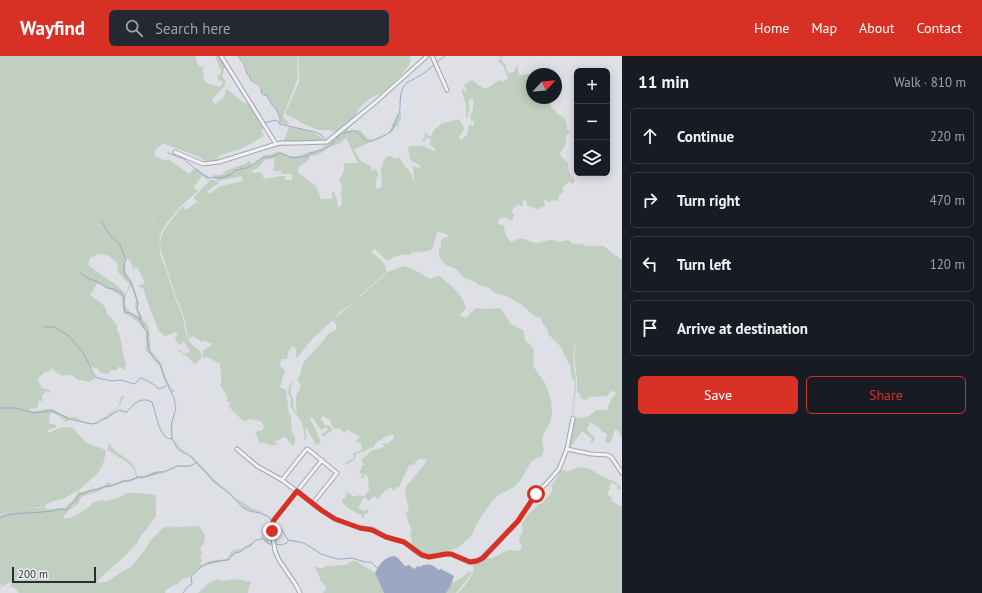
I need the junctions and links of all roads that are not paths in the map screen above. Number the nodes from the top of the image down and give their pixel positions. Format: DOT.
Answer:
graph roads {
  1 [pos="220,56"];
  2 [pos="425,56"];
  3 [pos="432,56"];
  4 [pos="447,90"];
  5 [pos="276,144"];
  6 [pos="175,152"];
  7 [pos="573,418"];
  8 [pos="237,449"];
  9 [pos="567,449"];
  10 [pos="322,460"];
  11 [pos="622,473"];
  12 [pos="282,480"];
  13 [pos="297,491"];
  14 [pos="313,503"];
  15 [pos="300,593"];
  1 -- 5 [label="street"];
  2 -- 5 [label="street"];
  3 -- 4 [label="street"];
  5 -- 6 [label="street"];
  7 -- 9 [label="street"];
  8 -- 12 [label="street"];
  9 -- 11 [label="street"];
  9 -- 14 [label="street"];
  10 -- 12 [label="street"];
  10 -- 13 [label="street"];
  10 -- 14 [label="street"];
  12 -- 13 [label="street"];
  13 -- 14 [label="street"];
  13 -- 15 [label="street"];
}
